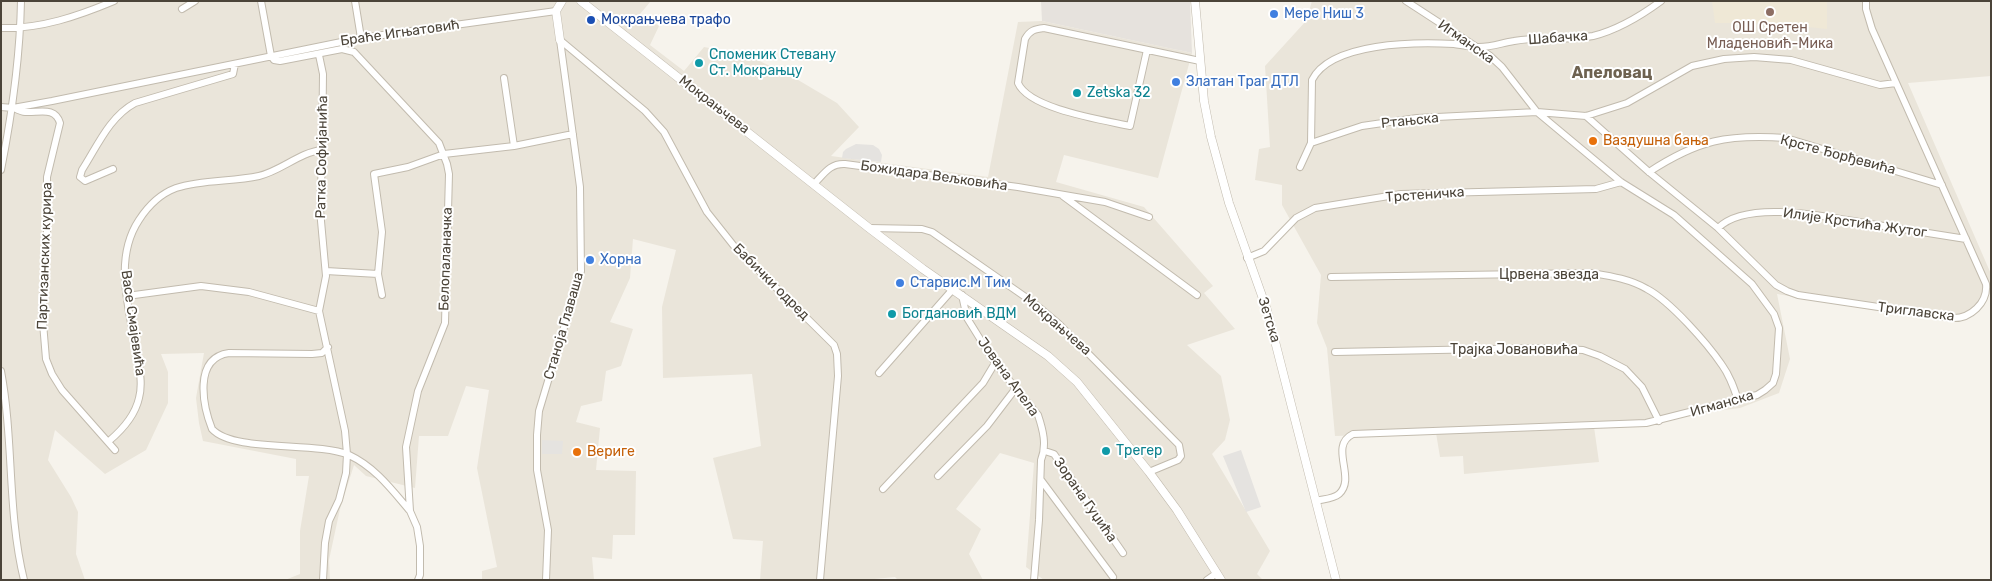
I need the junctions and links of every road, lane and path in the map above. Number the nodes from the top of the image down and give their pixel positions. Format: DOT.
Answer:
graph roads {
  1 [pos="21,1"];
  2 [pos="114,1"];
  3 [pos="195,1"];
  4 [pos="261,1"];
  5 [pos="355,1"];
  6 [pos="562,1"];
  7 [pos="581,1"];
  8 [pos="1195,1"];
  9 [pos="1406,1"];
  10 [pos="1661,1"];
  11 [pos="1866,1"];
  12 [pos="182,9"];
  13 [pos="556,11"];
  14 [pos="1,28"];
  15 [pos="21,29"];
  16 [pos="361,38"];
  17 [pos="560,40"];
  18 [pos="1476,47"];
  19 [pos="1146,50"];
  20 [pos="320,54"];
  21 [pos="271,56"];
  22 [pos="1200,61"];
  23 [pos="235,64"];
  24 [pos="504,78"];
  25 [pos="1896,83"];
  26 [pos="1,107"];
  27 [pos="13,108"];
  28 [pos="1537,112"];
  29 [pos="1586,116"];
  30 [pos="574,134"];
  31 [pos="1311,142"];
  32 [pos="514,146"];
  33 [pos="322,150"];
  34 [pos="444,154"];
  35 [pos="1300,167"];
  36 [pos="113,169"];
  37 [pos="1,170"];
  38 [pos="1649,172"];
  39 [pos="1620,182"];
  40 [pos="814,184"];
  41 [pos="1942,185"];
  42 [pos="1061,194"];
  43 [pos="1149,217"];
  44 [pos="869,228"];
  45 [pos="1718,228"];
  46 [pos="1966,239"];
  47 [pos="1247,258"];
  48 [pos="326,271"];
  49 [pos="378,274"];
  50 [pos="1331,277"];
  51 [pos="953,289"];
  52 [pos="962,295"];
  53 [pos="1197,295"];
  54 [pos="128,296"];
  55 [pos="382,296"];
  56 [pos="319,311"];
  57 [pos="328,347"];
  58 [pos="1335,352"];
  59 [pos="995,363"];
  60 [pos="1,371"];
  61 [pos="879,373"];
  62 [pos="1016,388"];
  63 [pos="1738,400"];
  64 [pos="1659,421"];
  65 [pos="109,441"];
  66 [pos="115,450"];
  67 [pos="1045,451"];
  68 [pos="346,454"];
  69 [pos="1149,472"];
  70 [pos="938,476"];
  71 [pos="1041,480"];
  72 [pos="883,489"];
  73 [pos="1316,501"];
  74 [pos="410,511"];
  75 [pos="1123,553"];
  76 [pos="1219,576"];
  77 [pos="1112,577"];
  78 [pos="24,580"];
  79 [pos="323,580"];
  80 [pos="418,580"];
  81 [pos="546,580"];
  82 [pos="820,580"];
  83 [pos="1034,580"];
  84 [pos="1207,580"];
  85 [pos="1336,580"];
  1 -- 15 [label="street"];
  2 -- 15 [label="street"];
  3 -- 12 [label="street"];
  4 -- 21 [label="street"];
  5 -- 16 [label="street"];
  6 -- 13 [label="street"];
  7 -- 40 [label="street, Мокрањчева"];
  8 -- 22 [label="street, Зетска"];
  9 -- 18 [label="street, Игманска"];
  10 -- 18 [label="street, Шабачка"];
  11 -- 25 [label="street, Триглавска"];
  13 -- 16 [label="street, Браће Игњатовић"];
  13 -- 17 [label="street, Станоја Главаша"];
  14 -- 15 [label="street"];
  15 -- 27 [label="street"];
  16 -- 21 [label="street, Браће Игњатовић"];
  17 -- 30 [label="street, Станоја Главаша"];
  17 -- 82 [label="street, Бабички одред"];
  18 -- 28 [label="street, Игманска"];
  18 -- 31 [label="street"];
  19 -- 19 [label="street"];
  19 -- 22 [label="street"];
  20 -- 21 [label="street, Белопаланачка"];
  20 -- 33 [label="street, Ратка Софијанића"];
  20 -- 34 [label="street, Белопаланачка"];
  21 -- 23 [label="street, Браће Игњатовић"];
  22 -- 47 [label="street, Зетска"];
  23 -- 27 [label="street, Браће Игњатовић"];
  23 -- 36 [label="street, Браће Игњатовић"];
  24 -- 32 [label="street"];
  25 -- 29 [label="street"];
  25 -- 41 [label="street, Триглавска"];
  26 -- 27 [label="street, Браће Игњатовић"];
  27 -- 37 [label="street"];
  27 -- 65 [label="street, Партизанских курира"];
  28 -- 29 [label="street, Ртањска"];
  28 -- 31 [label="street, Ртањска"];
  28 -- 39 [label="street, Игманска"];
  29 -- 38 [label="street, Триглавска"];
  30 -- 32 [label="street"];
  30 -- 81 [label="street, Станоја Главаша"];
  31 -- 35 [label="street"];
  32 -- 34 [label="street"];
  33 -- 48 [label="street, Ратка Софијанића"];
  33 -- 54 [label="street, Васе Смајевића"];
  34 -- 49 [label="street"];
  34 -- 74 [label="street, Белопаланачка"];
  38 -- 41 [label="street, Крсте Ђорђевића"];
  38 -- 45 [label="street, Триглавска"];
  39 -- 47 [label="street, Трстеничка"];
  39 -- 63 [label="street, Игманска"];
  40 -- 42 [label="street, Божидара Вељковића"];
  40 -- 44 [label="street, Мокрањчева"];
  41 -- 46 [label="street, Триглавска"];
  42 -- 43 [label="street, Божидара Вељковића"];
  42 -- 53 [label="street, Божидара Вељковића"];
  44 -- 51 [label="street, Мокрањчева"];
  44 -- 69 [label="street, Мокрањчева"];
  45 -- 46 [label="street, Илије Крстића Жутог"];
  45 -- 46 [label="street, Триглавска"];
  47 -- 73 [label="street, Зетска"];
  48 -- 49 [label="street"];
  48 -- 56 [label="street, Ратка Софијанића"];
  49 -- 55 [label="street"];
  50 -- 63 [label="street, Црвена звезда"];
  51 -- 52 [label="street, Мокрањчева"];
  51 -- 61 [label="street"];
  52 -- 59 [label="street, Јована Апела"];
  52 -- 69 [label="street, Мокрањчева"];
  54 -- 56 [label="street"];
  54 -- 65 [label="street, Васе Смајевића"];
  56 -- 57 [label="street, Ратка Софијанића"];
  57 -- 68 [label="street, Ратка Софијанића"];
  57 -- 68 [label="street"];
  58 -- 64 [label="street, Трајка Јовановића"];
  59 -- 62 [label="street, Јована Апела"];
  59 -- 72 [label="street"];
  60 -- 78 [label="street"];
  62 -- 67 [label="street, Јована Апела"];
  62 -- 70 [label="street"];
  63 -- 64 [label="street, Игманска"];
  64 -- 73 [label="street, Игманска"];
  65 -- 66 [label="street, Партизанских курира"];
  67 -- 71 [label="street, Јована Апела"];
  67 -- 75 [label="street, Зорана Гуџића"];
  68 -- 74 [label="street"];
  68 -- 79 [label="street, Ратка Софијанића"];
  69 -- 76 [label="street, Мокрањчева"];
  71 -- 77 [label="street"];
  71 -- 83 [label="street, Јована Апела"];
  73 -- 85 [label="street, Зетска"];
  74 -- 80 [label="street, Белопаланачка"];
  76 -- 84 [label="street"];
}
